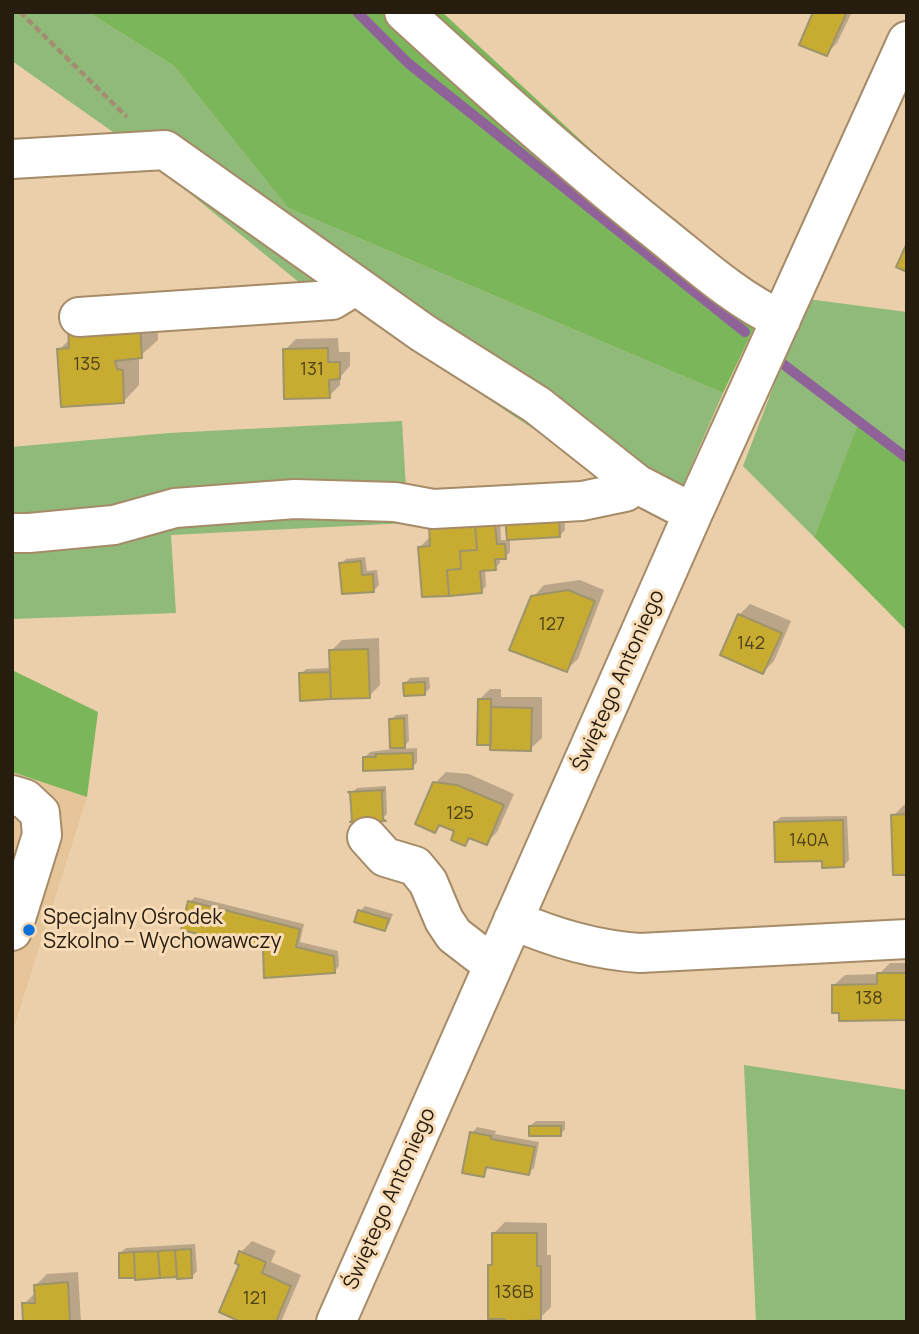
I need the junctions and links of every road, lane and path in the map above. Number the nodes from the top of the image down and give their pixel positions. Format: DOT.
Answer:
graph roads {
  1 [pos="20,12"];
  2 [pos="404,12"];
  3 [pos="907,41"];
  4 [pos="165,150"];
  5 [pos="12,159"];
  6 [pos="355,286"];
  7 [pos="79,317"];
  8 [pos="781,320"];
  9 [pos="636,484"];
  10 [pos="693,513"];
  11 [pos="12,533"];
  12 [pos="12,795"];
  13 [pos="367,837"];
  14 [pos="513,920"];
  15 [pos="12,931"];
  16 [pos="907,939"];
  17 [pos="493,965"];
  18 [pos="336,1322"];
  1 -- 4 [label="path"];
  2 -- 8 [label="street"];
  3 -- 8 [label="street, Świętego Antoniego"];
  4 -- 5 [label="street"];
  4 -- 6 [label="street"];
  6 -- 7 [label="street"];
  6 -- 9 [label="street"];
  8 -- 10 [label="street, Świętego Antoniego"];
  9 -- 10 [label="street"];
  9 -- 11 [label="street"];
  10 -- 14 [label="street, Świętego Antoniego"];
  12 -- 15 [label="street"];
  13 -- 17 [label="street"];
  14 -- 16 [label="street"];
  14 -- 17 [label="street, Świętego Antoniego"];
  17 -- 18 [label="street, Świętego Antoniego"];
}
